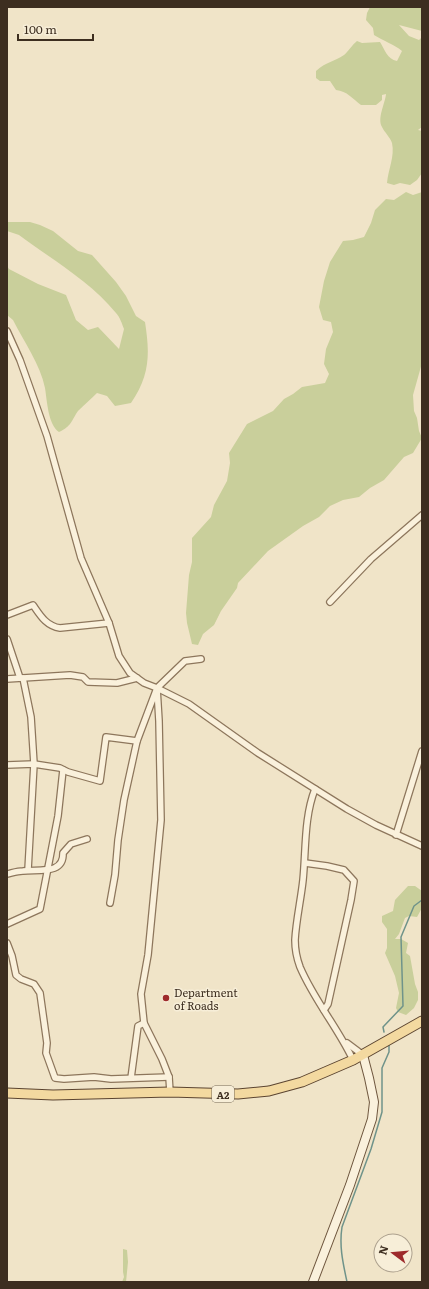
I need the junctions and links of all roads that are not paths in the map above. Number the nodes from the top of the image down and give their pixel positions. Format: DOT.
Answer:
graph roads {
  1 [pos="7,331"];
  2 [pos="422,515"];
  3 [pos="330,602"];
  4 [pos="7,615"];
  5 [pos="109,623"];
  6 [pos="7,639"];
  7 [pos="201,659"];
  8 [pos="21,678"];
  9 [pos="137,678"];
  10 [pos="7,679"];
  11 [pos="157,688"];
  12 [pos="137,741"];
  13 [pos="422,752"];
  14 [pos="34,764"];
  15 [pos="7,765"];
  16 [pos="63,770"];
  17 [pos="315,789"];
  18 [pos="396,835"];
  19 [pos="87,838"];
  20 [pos="422,846"];
  21 [pos="304,863"];
  22 [pos="28,870"];
  23 [pos="47,870"];
  24 [pos="7,874"];
  25 [pos="110,903"];
  26 [pos="7,924"];
  27 [pos="7,943"];
  28 [pos="324,1010"];
  29 [pos="422,1021"];
  30 [pos="144,1023"];
  31 [pos="345,1042"];
  32 [pos="362,1055"];
  33 [pos="353,1060"];
  34 [pos="366,1072"];
  35 [pos="169,1077"];
  36 [pos="131,1078"];
  37 [pos="170,1092"];
  38 [pos="7,1093"];
  39 [pos="313,1282"];
  1 -- 5 [label="street"];
  2 -- 3 [label="street"];
  4 -- 5 [label="street"];
  5 -- 9 [label="street"];
  6 -- 8 [label="street"];
  7 -- 11 [label="street"];
  8 -- 9 [label="street"];
  8 -- 10 [label="street"];
  8 -- 14 [label="street"];
  9 -- 11 [label="street"];
  11 -- 12 [label="street"];
  11 -- 17 [label="street"];
  11 -- 30 [label="street"];
  12 -- 16 [label="street"];
  12 -- 25 [label="street"];
  13 -- 18 [label="street"];
  14 -- 15 [label="street"];
  14 -- 16 [label="street"];
  14 -- 22 [label="street"];
  16 -- 23 [label="street"];
  17 -- 18 [label="street"];
  17 -- 21 [label="street"];
  18 -- 20 [label="street"];
  19 -- 23 [label="street"];
  21 -- 28 [label="street"];
  21 -- 28 [label="street"];
  22 -- 23 [label="street"];
  22 -- 24 [label="street"];
  23 -- 26 [label="street"];
  27 -- 36 [label="street"];
  28 -- 31 [label="street"];
  29 -- 32 [label="main road, A2"];
  30 -- 35 [label="street"];
  30 -- 36 [label="street"];
  31 -- 32 [label="street"];
  31 -- 33 [label="street"];
  32 -- 33 [label="main road, A2"];
  32 -- 34 [label="main road"];
  33 -- 34 [label="main road"];
  33 -- 37 [label="main road, A2"];
  34 -- 39 [label="main road"];
  35 -- 36 [label="street"];
  35 -- 37 [label="street"];
  37 -- 38 [label="main road, A2"];
}
